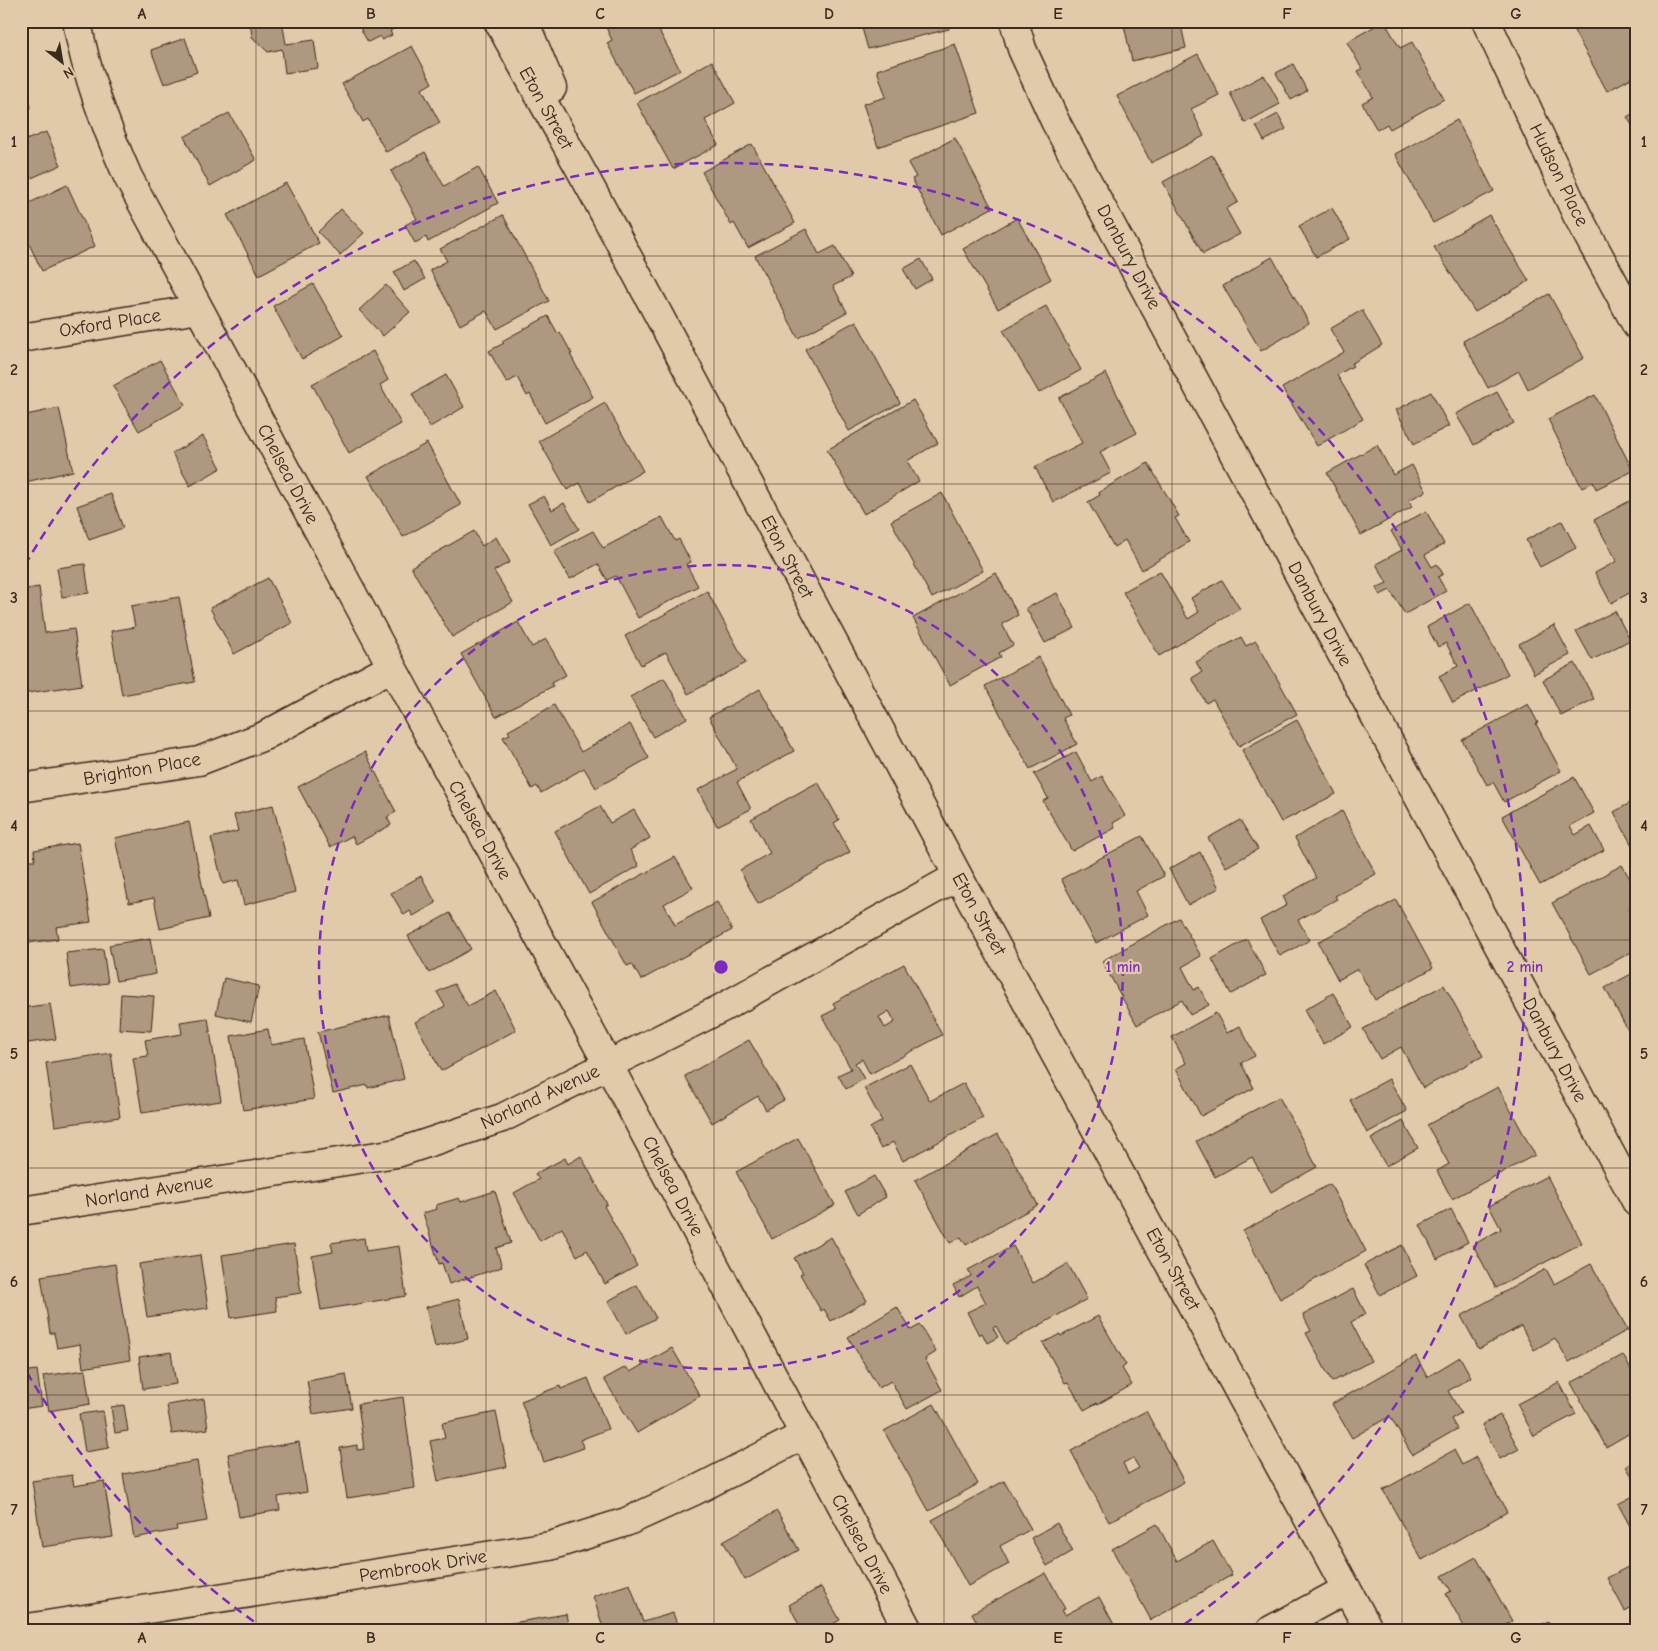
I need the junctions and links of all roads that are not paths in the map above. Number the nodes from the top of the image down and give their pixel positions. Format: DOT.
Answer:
graph roads {
  1 [pos="77,21"];
  2 [pos="498,21"];
  3 [pos="524,21"];
  4 [pos="1014,21"];
  5 [pos="1486,21"];
  6 [pos="594,194"];
  7 [pos="199,309"];
  8 [pos="1637,326"];
  9 [pos="21,338"];
  10 [pos="392,667"];
  11 [pos="21,788"];
  12 [pos="958,876"];
  13 [pos="609,1066"];
  14 [pos="1637,1203"];
  15 [pos="21,1211"];
  16 [pos="804,1435"];
  17 [pos="1347,1588"];
  18 [pos="21,1629"];
  19 [pos="908,1630"];
  20 [pos="1271,1630"];
  21 [pos="1369,1630"];
  1 -- 7 [label="street, Chelsea Drive"];
  2 -- 6 [label="street, Eton Street"];
  3 -- 6 [label="street, Eton Street"];
  4 -- 14 [label="street, Danbury Drive"];
  5 -- 8 [label="street, Hudson Place"];
  6 -- 12 [label="street, Eton Street"];
  7 -- 9 [label="street, Oxford Place"];
  7 -- 10 [label="street, Chelsea Drive"];
  10 -- 11 [label="street, Brighton Place"];
  10 -- 13 [label="street, Chelsea Drive"];
  12 -- 13 [label="street, Norland Avenue"];
  12 -- 17 [label="street, Eton Street"];
  13 -- 15 [label="street, Norland Avenue"];
  13 -- 16 [label="street, Chelsea Drive"];
  16 -- 18 [label="street, Pembrook Drive"];
  16 -- 19 [label="street, Chelsea Drive"];
  17 -- 20 [label="street"];
  17 -- 21 [label="street, Eton Street"];
}
